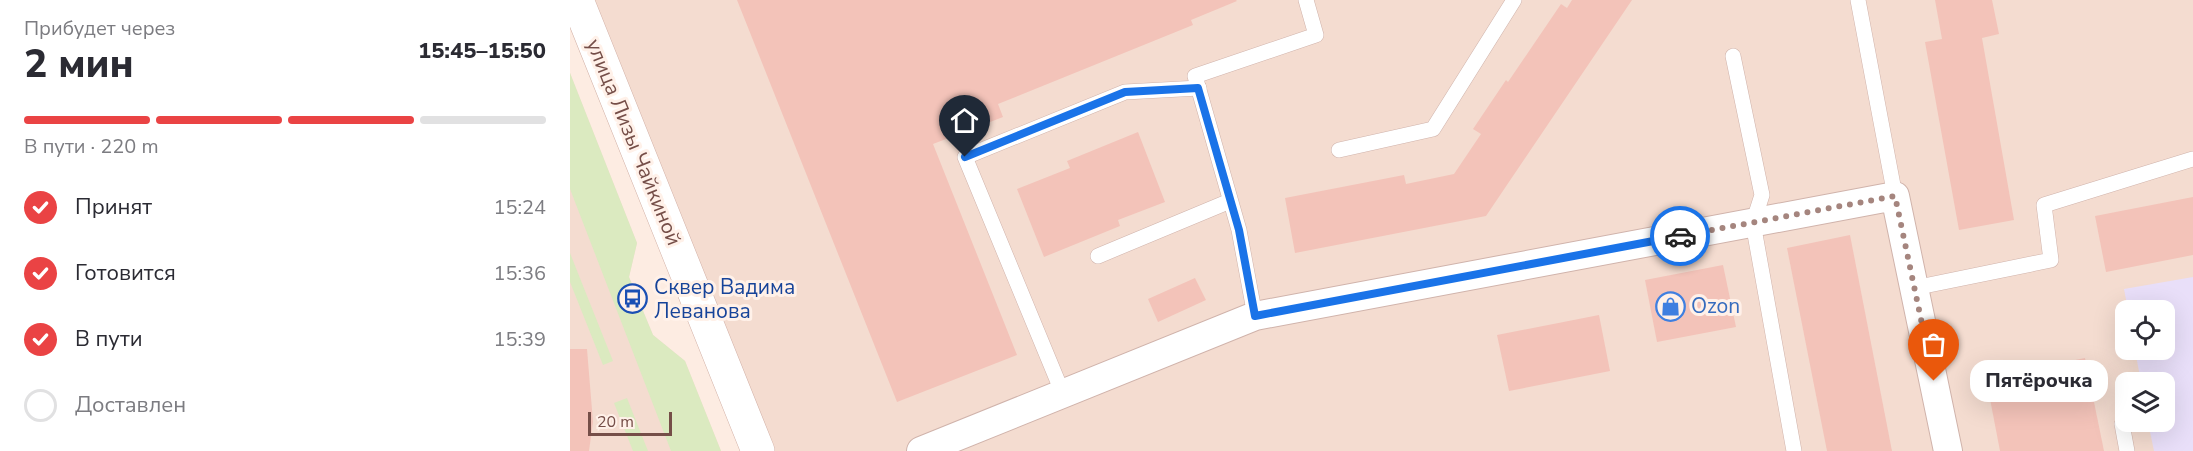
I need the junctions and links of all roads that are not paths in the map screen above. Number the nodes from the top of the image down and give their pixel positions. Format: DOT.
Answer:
graph roads {
  1 [pos="578,0"];
  2 [pos="1306,0"];
  3 [pos="1514,0"];
  4 [pos="1858,0"];
  5 [pos="1733,56"];
  6 [pos="1198,88"];
  7 [pos="1339,150"];
  8 [pos="2193,159"];
  9 [pos="1895,196"];
  10 [pos="1230,201"];
  11 [pos="1753,223"];
  12 [pos="1098,256"];
  13 [pos="1914,288"];
  14 [pos="1255,316"];
  15 [pos="1063,394"];
  16 [pos="2123,432"];
  17 [pos="758,451"];
  18 [pos="921,451"];
  19 [pos="1794,451"];
  20 [pos="1948,451"];
  21 [pos="2127,451"];
  1 -- 17 [label="main road, улица Лизы Чайкиной"];
  2 -- 6 [label="lane"];
  3 -- 7 [label="lane"];
  4 -- 9 [label="lane"];
  5 -- 11 [label="lane"];
  6 -- 10 [label="lane"];
  6 -- 15 [label="lane"];
  8 -- 13 [label="lane"];
  9 -- 11 [label="street"];
  9 -- 13 [label="street"];
  10 -- 12 [label="lane"];
  10 -- 14 [label="lane"];
  11 -- 14 [label="street"];
  11 -- 19 [label="lane"];
  13 -- 20 [label="street"];
  14 -- 15 [label="street"];
  15 -- 18 [label="street"];
  16 -- 21 [label="lane"];
}
